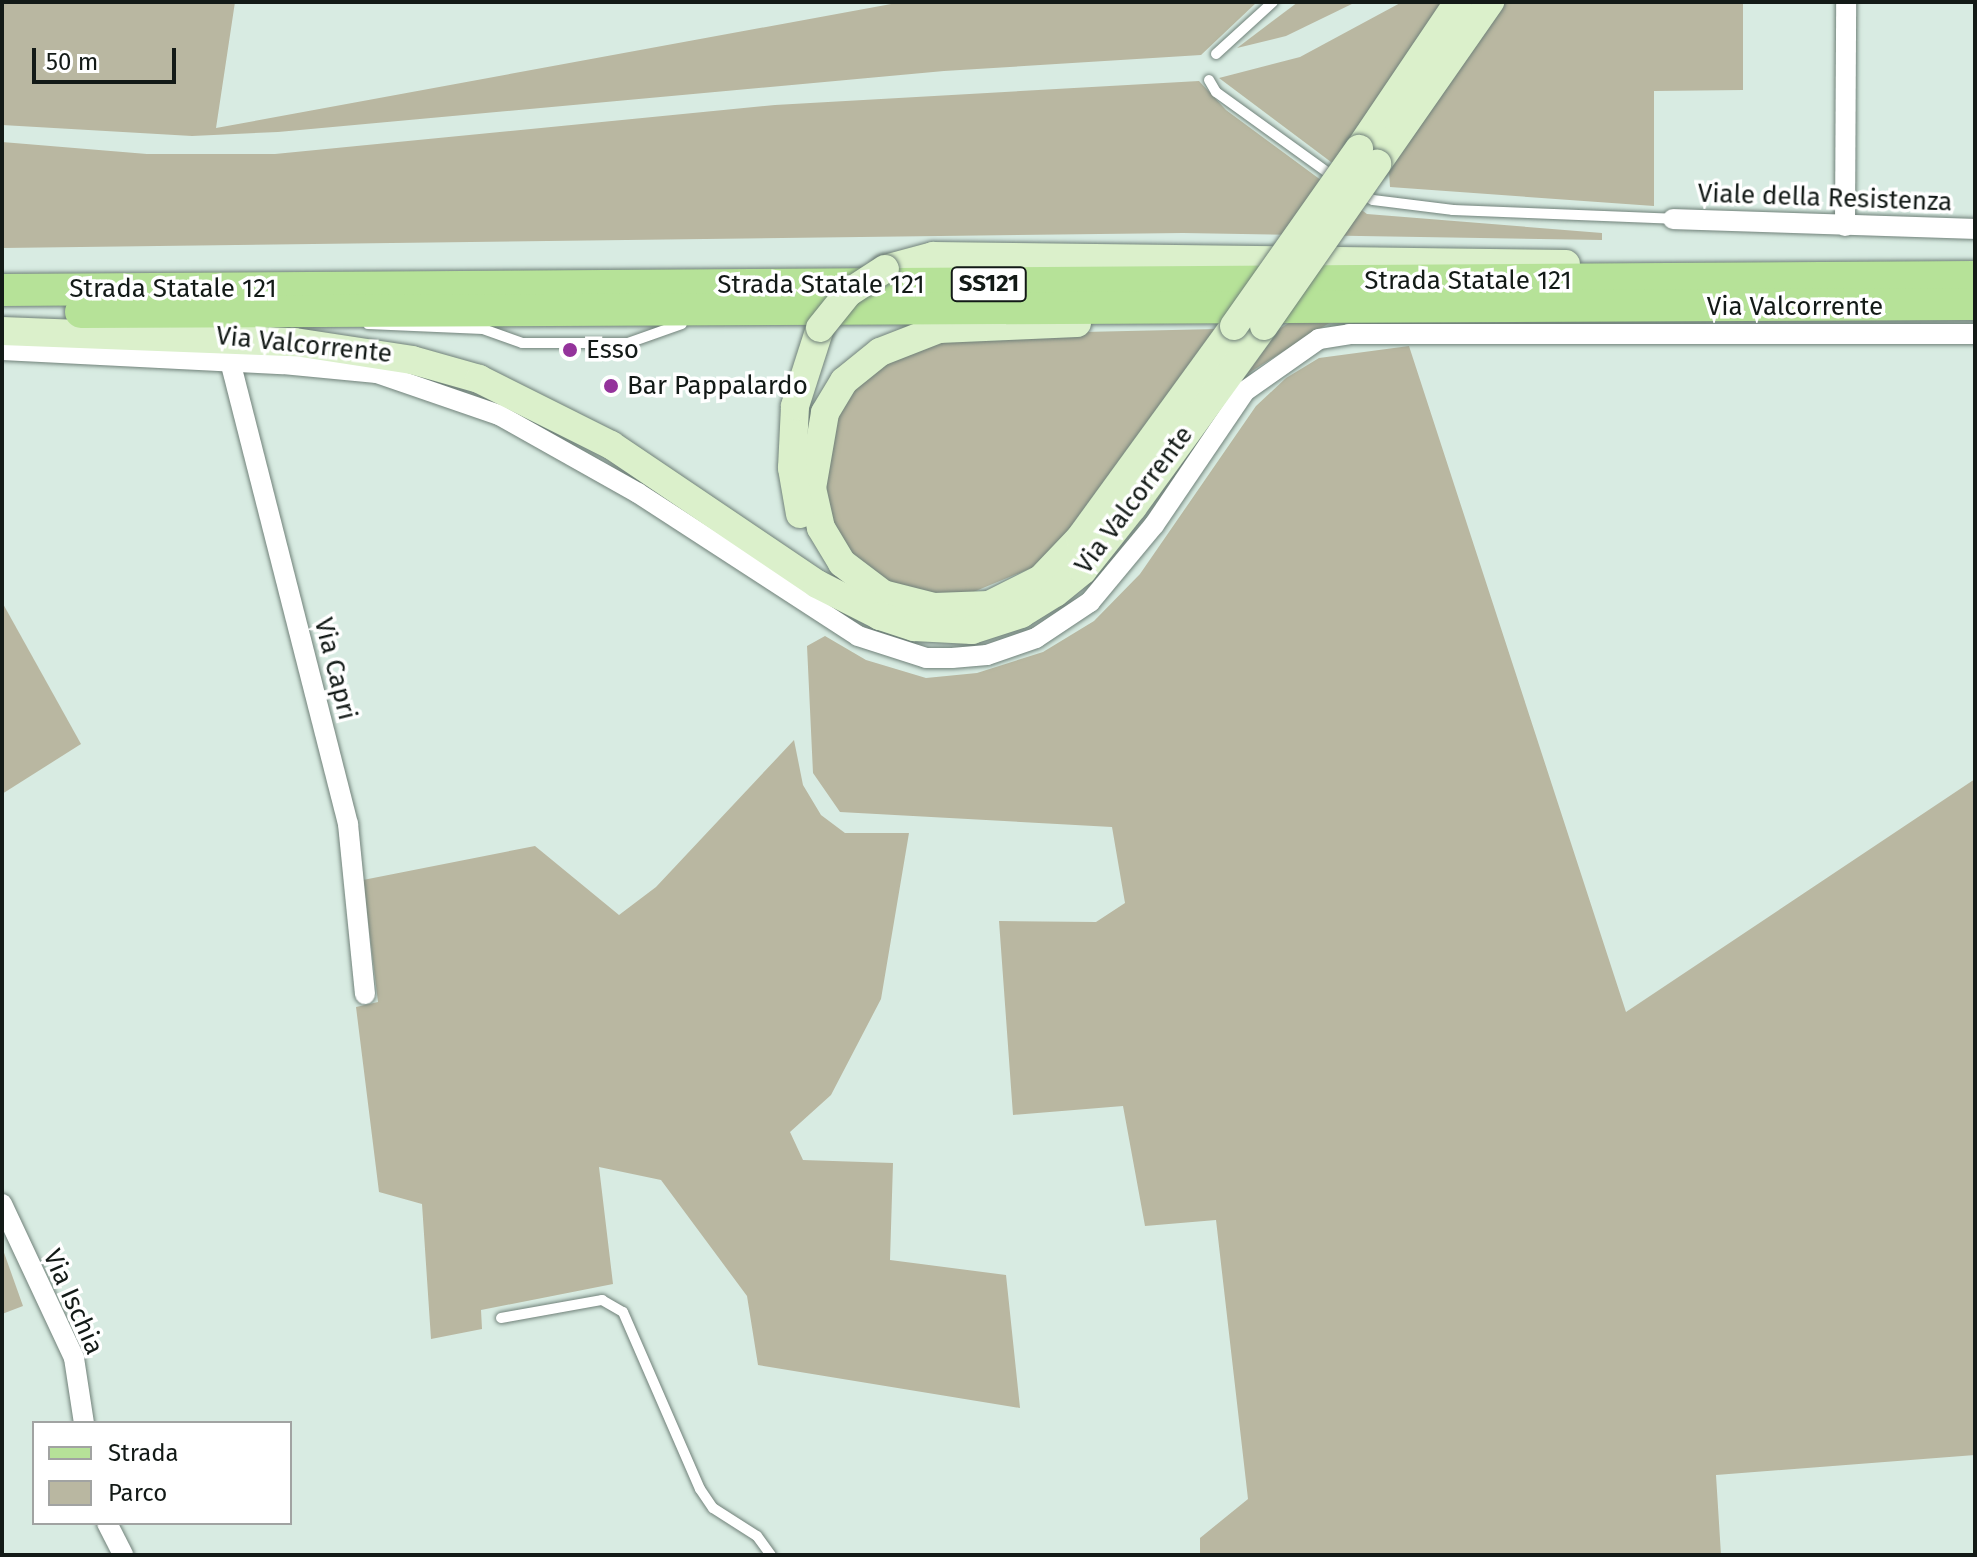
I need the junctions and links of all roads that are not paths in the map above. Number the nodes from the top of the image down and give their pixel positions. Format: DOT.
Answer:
graph roads {
  1 [pos="1273,2"];
  2 [pos="1458,2"];
  3 [pos="1490,2"];
  4 [pos="1846,2"];
  5 [pos="1216,54"];
  6 [pos="1209,80"];
  7 [pos="1368,157"];
  8 [pos="1673,219"];
  9 [pos="1845,226"];
  10 [pos="1975,229"];
  11 [pos="1975,277"];
  12 [pos="1855,278"];
  13 [pos="2,290"];
  14 [pos="1975,304"];
  15 [pos="1295,307"];
  16 [pos="865,309"];
  17 [pos="320,311"];
  18 [pos="2,312"];
  19 [pos="731,323"];
  20 [pos="701,324"];
  21 [pos="2,331"];
  22 [pos="1975,334"];
  23 [pos="2,350"];
  24 [pos="230,361"];
  25 [pos="880,616"];
  26 [pos="365,994"];
  27 [pos="2,1204"];
  28 [pos="501,1318"];
  29 [pos="84,1421"];
  30 [pos="108,1525"];
  31 [pos="123,1555"];
  32 [pos="771,1555"];
  1 -- 5 [label="lane"];
  2 -- 7 [label="main road"];
  3 -- 7 [label="main road"];
  4 -- 9 [label="street"];
  6 -- 8 [label="lane"];
  7 -- 15 [label="main road, bridge"];
  7 -- 25 [label="main road, bridge"];
  8 -- 9 [label="street, Viale della Resistenza"];
  9 -- 10 [label="street, Viale della Resistenza"];
  11 -- 12 [label="main road, Strada Statale 121 / SS121"];
  12 -- 13 [label="main road, Strada Statale 121 / SS121"];
  12 -- 25 [label="main road, bridge"];
  14 -- 15 [label="main road, Strada Statale 121 / SS121"];
  15 -- 16 [label="main road, Strada Statale 121 / SS121"];
  16 -- 17 [label="main road, Strada Statale 121 / SS121"];
  16 -- 19 [label="lane"];
  17 -- 18 [label="main road, Strada Statale 121 / SS121"];
  17 -- 20 [label="lane"];
  21 -- 25 [label="main road"];
  22 -- 24 [label="street, Via Valcorrente"];
  23 -- 24 [label="street, Via Valcorrente"];
  24 -- 26 [label="street, Via Capri"];
  27 -- 29 [label="street, Via Ischia"];
  28 -- 32 [label="lane"];
  30 -- 31 [label="street"];
}
